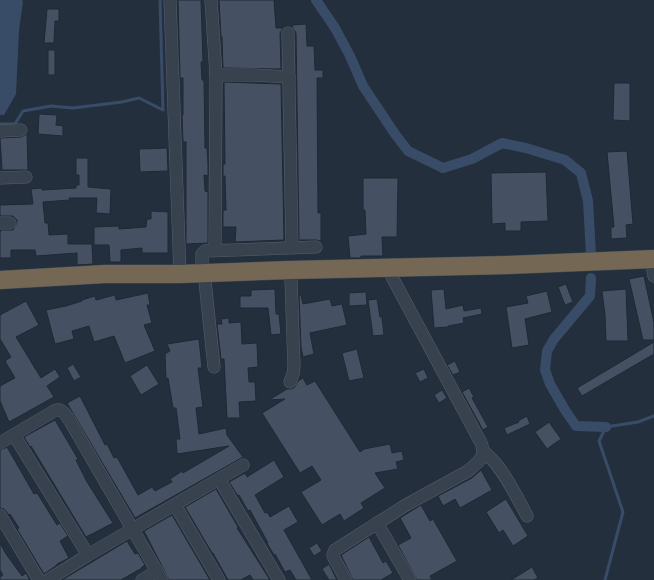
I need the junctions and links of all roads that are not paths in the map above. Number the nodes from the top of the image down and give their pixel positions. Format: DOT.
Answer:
graph roads {
  1 [pos="170,0"];
  2 [pos="211,0"];
  3 [pos="288,33"];
  4 [pos="216,76"];
  5 [pos="289,77"];
  6 [pos="21,130"];
  7 [pos="0,131"];
  8 [pos="26,177"];
  9 [pos="0,178"];
  10 [pos="292,247"];
  11 [pos="316,247"];
  12 [pos="215,250"];
  13 [pos="653,266"];
  14 [pos="509,270"];
  15 [pos="180,274"];
  16 [pos="204,277"];
  17 [pos="392,277"];
  18 [pos="290,279"];
  19 [pos="0,280"];
  20 [pos="0,289"];
  21 [pos="214,367"];
  22 [pos="290,382"];
  23 [pos="14,435"];
  24 [pos="0,443"];
  25 [pos="484,452"];
  26 [pos="243,465"];
  27 [pos="219,479"];
  28 [pos="175,505"];
  29 [pos="0,515"];
  30 [pos="527,516"];
  31 [pos="377,523"];
  32 [pos="132,529"];
  33 [pos="88,555"];
  34 [pos="159,576"];
  35 [pos="39,580"];
  36 [pos="48,580"];
  37 [pos="142,580"];
  38 [pos="219,580"];
  39 [pos="279,580"];
  40 [pos="346,580"];
  41 [pos="410,580"];
  1 -- 15 [label="street"];
  2 -- 4 [label="street"];
  3 -- 5 [label="street"];
  4 -- 5 [label="street"];
  4 -- 12 [label="street"];
  5 -- 10 [label="street"];
  6 -- 7 [label="street"];
  8 -- 9 [label="street"];
  10 -- 11 [label="street"];
  10 -- 12 [label="street"];
  12 -- 16 [label="street"];
  13 -- 14 [label="highway"];
  14 -- 16 [label="highway"];
  14 -- 17 [label="highway"];
  15 -- 16 [label="highway"];
  15 -- 19 [label="highway"];
  16 -- 18 [label="highway"];
  16 -- 20 [label="highway"];
  16 -- 21 [label="street"];
  17 -- 18 [label="highway"];
  17 -- 25 [label="street"];
  18 -- 22 [label="street"];
  23 -- 24 [label="street"];
  23 -- 32 [label="street"];
  23 -- 33 [label="street"];
  25 -- 30 [label="street"];
  25 -- 31 [label="street"];
  26 -- 27 [label="street"];
  27 -- 28 [label="street"];
  27 -- 39 [label="street"];
  28 -- 32 [label="street"];
  28 -- 38 [label="street"];
  29 -- 35 [label="street"];
  31 -- 40 [label="street"];
  31 -- 41 [label="street"];
  32 -- 33 [label="street"];
  32 -- 34 [label="street"];
  33 -- 36 [label="street"];
  34 -- 37 [label="street"];
}
